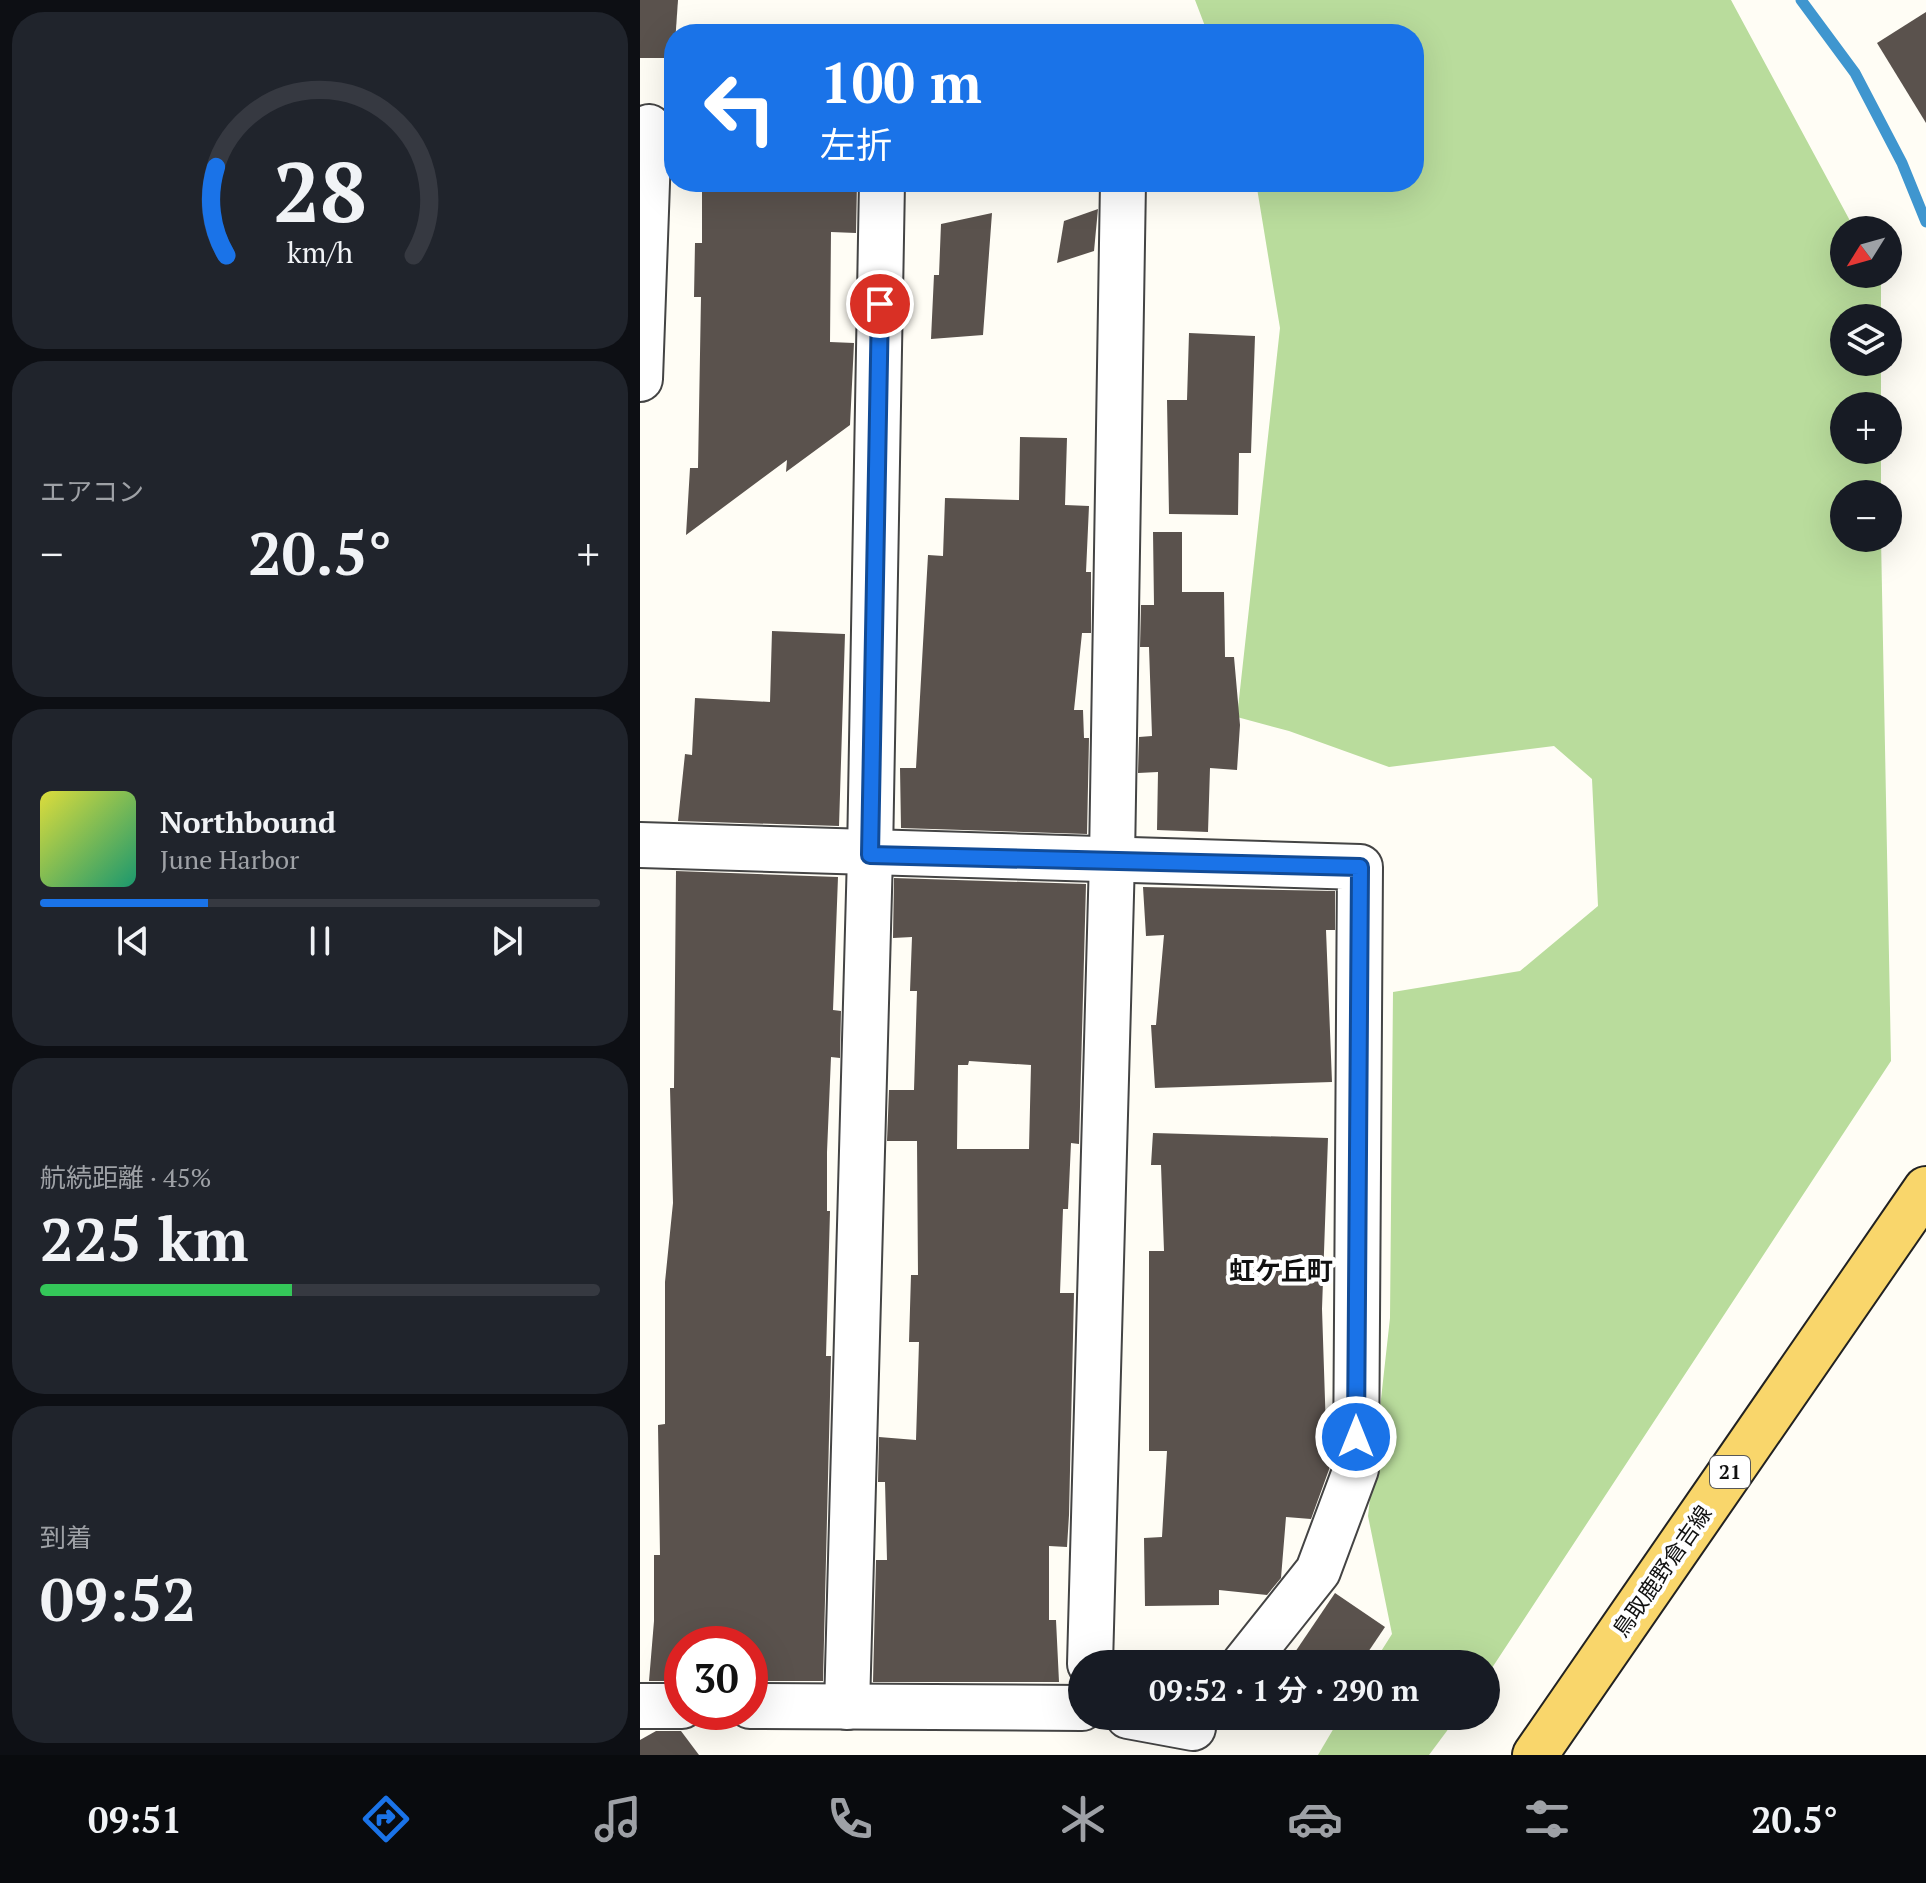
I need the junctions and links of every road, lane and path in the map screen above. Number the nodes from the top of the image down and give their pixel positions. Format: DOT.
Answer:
graph roads {
  1 [pos="654,127"];
  2 [pos="882,192"];
  3 [pos="1123,192"];
  4 [pos="640,379"];
  5 [pos="640,845"];
  6 [pos="870,855"];
  7 [pos="1112,859"];
  8 [pos="1926,1189"];
  9 [pos="1090,1650"];
  10 [pos="1255,1650"];
  11 [pos="640,1706"];
  12 [pos="664,1706"];
  13 [pos="768,1706"];
  14 [pos="847,1707"];
  15 [pos="1068,1708"];
  16 [pos="1535,1755"];
  1 -- 4 [label="street"];
  2 -- 6 [label="street"];
  3 -- 7 [label="street"];
  5 -- 6 [label="street"];
  6 -- 7 [label="street"];
  6 -- 14 [label="street"];
  7 -- 9 [label="street"];
  7 -- 10 [label="street"];
  8 -- 16 [label="main road, 鳥取鹿野倉吉線 / 21"];
  11 -- 12 [label="street"];
  13 -- 14 [label="street"];
  14 -- 15 [label="street"];
}
